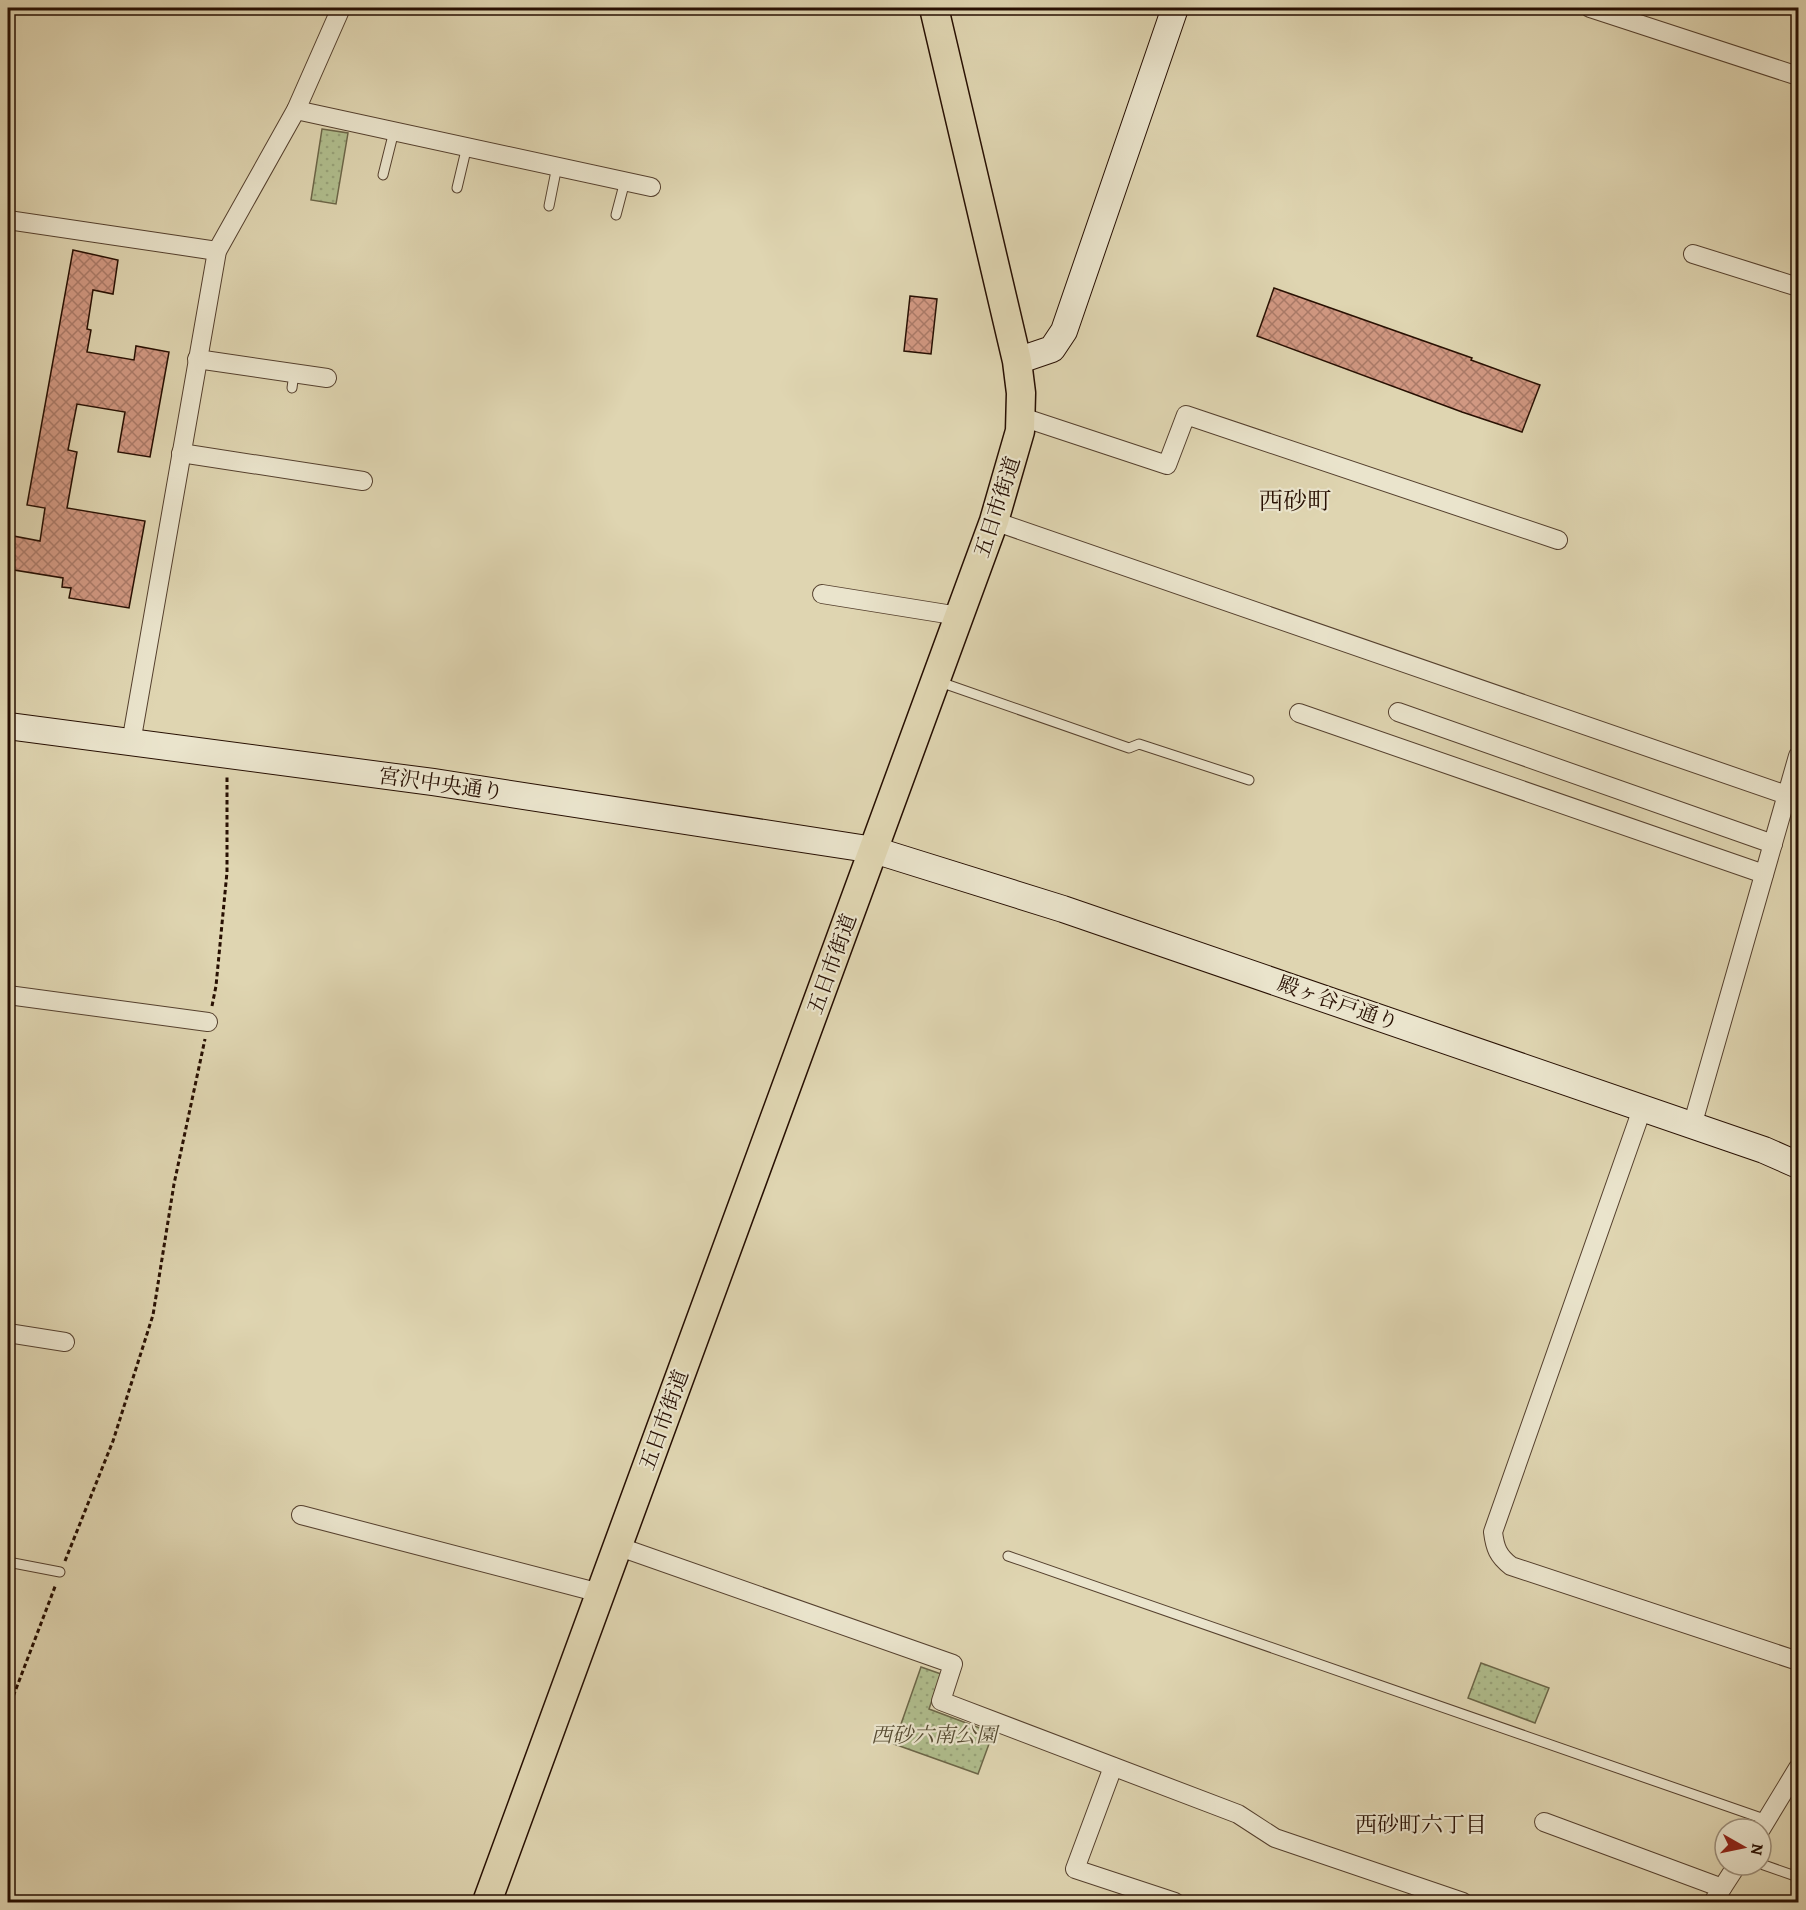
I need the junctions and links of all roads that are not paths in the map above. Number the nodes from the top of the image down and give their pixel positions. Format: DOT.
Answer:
graph roads {
  1 [pos="341,8"];
  2 [pos="934,8"];
  3 [pos="1175,8"];
  4 [pos="1590,8"];
  5 [pos="1798,76"];
  6 [pos="296,110"];
  7 [pos="394,130"];
  8 [pos="466,146"];
  9 [pos="557,166"];
  10 [pos="383,175"];
  11 [pos="624,181"];
  12 [pos="651,187"];
  13 [pos="458,188"];
  14 [pos="549,206"];
  15 [pos="616,215"];
  16 [pos="8,219"];
  17 [pos="217,252"];
  18 [pos="1693,254"];
  19 [pos="1798,287"];
  20 [pos="197,359"];
  21 [pos="1017,361"];
  22 [pos="327,378"];
  23 [pos="1022,417"];
  24 [pos="181,453"];
  25 [pos="363,481"];
  26 [pos="994,521"];
  27 [pos="1558,540"];
  28 [pos="822,594"];
  29 [pos="959,616"];
  30 [pos="935,680"];
  31 [pos="1398,712"];
  32 [pos="1299,713"];
  33 [pos="8,726"];
  34 [pos="1463,735"];
  35 [pos="130,743"];
  36 [pos="1798,756"];
  37 [pos="1452,766"];
  38 [pos="1249,780"];
  39 [pos="1793,797"];
  40 [pos="1773,844"];
  41 [pos="874,850"];
  42 [pos="1764,874"];
  43 [pos="8,995"];
  44 [pos="208,1022"];
  45 [pos="1642,1109"];
  46 [pos="1692,1126"];
  47 [pos="1798,1165"];
  48 [pos="8,1333"];
  49 [pos="64,1342"];
  50 [pos="302,1515"];
  51 [pos="617,1546"];
  52 [pos="1008,1556"];
  53 [pos="8,1562"];
  54 [pos="60,1572"];
  55 [pos="600,1593"];
  56 [pos="1798,1661"];
  57 [pos="1113,1767"];
  58 [pos="1798,1768"];
  59 [pos="1744,1817"];
  60 [pos="1768,1817"];
  61 [pos="1544,1822"];
  62 [pos="1773,1868"];
  63 [pos="1729,1877"];
  64 [pos="1798,1877"];
  65 [pos="1718,1895"];
  66 [pos="487,1902"];
  67 [pos="1174,1902"];
  68 [pos="1462,1902"];
  1 -- 6 [label="street"];
  2 -- 21 [label="main road, 五日市街道"];
  3 -- 21 [label="street"];
  4 -- 5 [label="street"];
  6 -- 7 [label="street"];
  6 -- 17 [label="street"];
  7 -- 8 [label="street"];
  7 -- 10 [label="lane"];
  8 -- 9 [label="street"];
  8 -- 13 [label="lane"];
  9 -- 11 [label="street"];
  9 -- 14 [label="lane"];
  11 -- 12 [label="street"];
  11 -- 15 [label="lane"];
  16 -- 17 [label="street"];
  17 -- 20 [label="street"];
  18 -- 19 [label="street"];
  20 -- 22 [label="street"];
  20 -- 24 [label="street"];
  21 -- 23 [label="main road, 五日市街道"];
  23 -- 26 [label="main road, 五日市街道"];
  23 -- 27 [label="street"];
  24 -- 25 [label="street"];
  24 -- 35 [label="street"];
  26 -- 29 [label="main road, 五日市街道"];
  26 -- 39 [label="street"];
  28 -- 29 [label="street"];
  29 -- 30 [label="main road, 五日市街道"];
  30 -- 38 [label="lane"];
  30 -- 41 [label="main road, 五日市街道"];
  31 -- 34 [label="street"];
  32 -- 37 [label="street"];
  33 -- 35 [label="street, 宮沢中央通り"];
  34 -- 37 [label="street"];
  34 -- 40 [label="street"];
  35 -- 41 [label="street, 宮沢中央通り"];
  36 -- 39 [label="street"];
  37 -- 42 [label="street"];
  39 -- 40 [label="street"];
  40 -- 42 [label="street"];
  41 -- 45 [label="street, 殿ヶ谷戸通り"];
  41 -- 51 [label="main road, 五日市街道"];
  42 -- 46 [label="street"];
  43 -- 44 [label="street"];
  45 -- 46 [label="street, 殿ヶ谷戸通り"];
  45 -- 56 [label="street"];
  46 -- 47 [label="street, 殿ヶ谷戸通り"];
  48 -- 49 [label="street"];
  50 -- 55 [label="street"];
  51 -- 55 [label="main road, 五日市街道"];
  51 -- 57 [label="street"];
  52 -- 59 [label="lane"];
  53 -- 54 [label="lane"];
  55 -- 66 [label="main road, 五日市街道"];
  57 -- 67 [label="street"];
  57 -- 68 [label="street"];
  58 -- 60 [label="street"];
  61 -- 65 [label="street"];
  62 -- 64 [label="lane"];
  63 -- 65 [label="street"];
}
